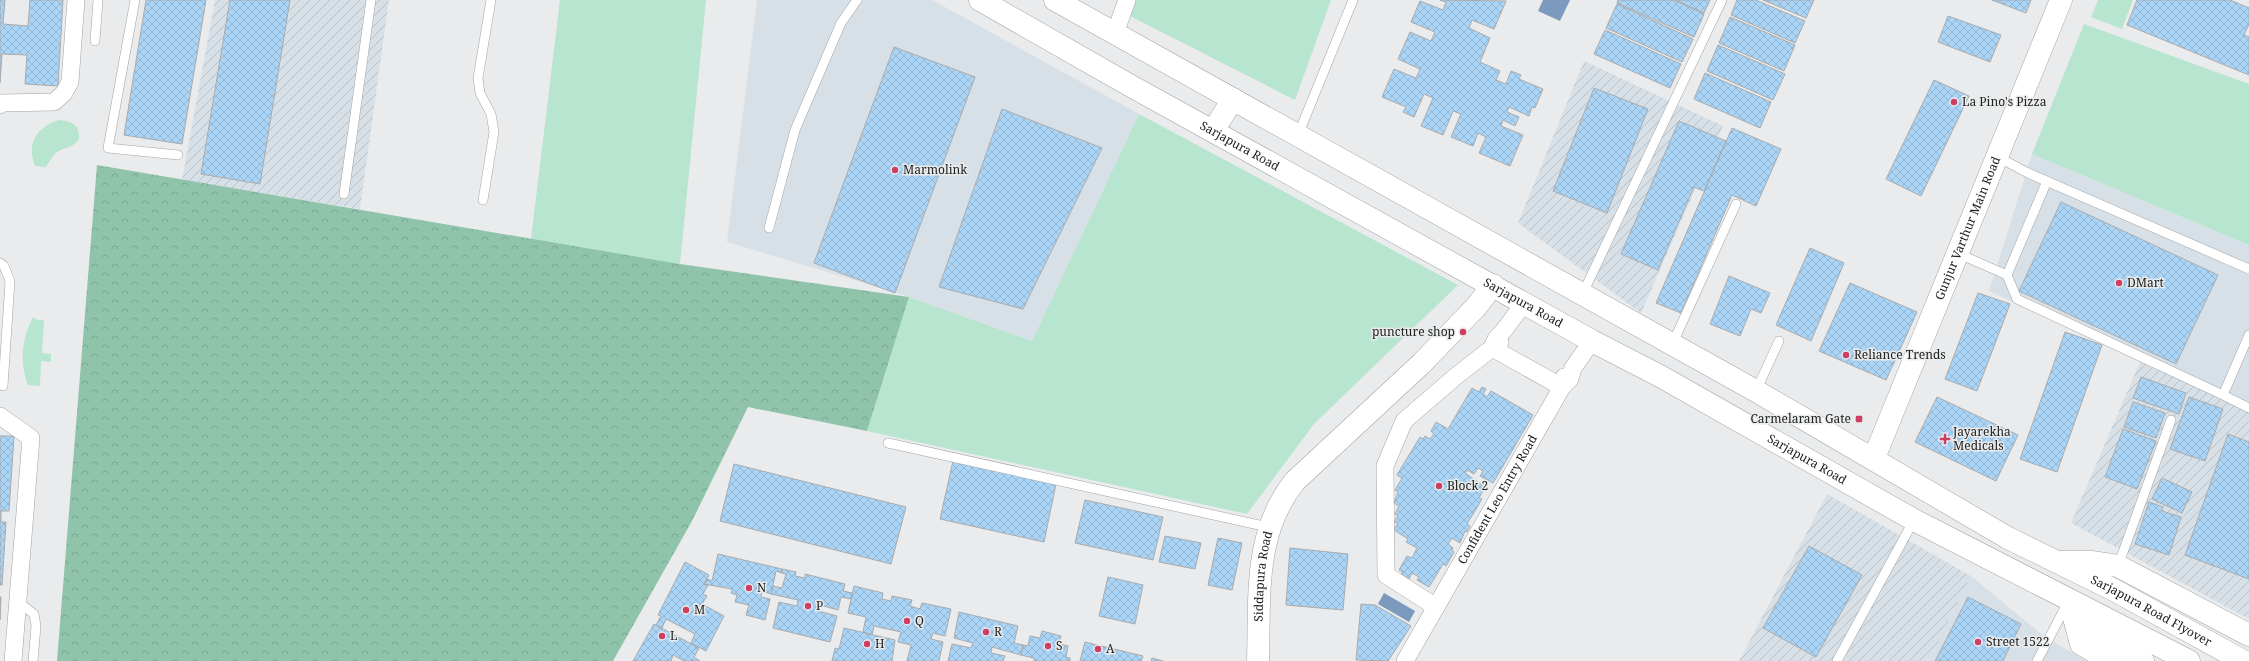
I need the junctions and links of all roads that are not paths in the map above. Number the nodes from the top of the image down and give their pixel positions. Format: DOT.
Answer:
graph roads {
  1 [pos="76,0"];
  2 [pos="98,0"];
  3 [pos="135,0"];
  4 [pos="370,0"];
  5 [pos="491,0"];
  6 [pos="857,0"];
  7 [pos="980,0"];
  8 [pos="1055,0"];
  9 [pos="1127,0"];
  10 [pos="1353,0"];
  11 [pos="1722,0"];
  12 [pos="2061,0"];
  13 [pos="1115,33"];
  14 [pos="95,41"];
  15 [pos="1233,99"];
  16 [pos="0,105"];
  17 [pos="1213,131"];
  18 [pos="1298,135"];
  19 [pos="178,155"];
  20 [pos="1998,157"];
  21 [pos="2047,182"];
  22 [pos="344,194"];
  23 [pos="483,200"];
  24 [pos="1736,204"];
  25 [pos="769,228"];
  26 [pos="1959,254"];
  27 [pos="0,263"];
  28 [pos="2249,269"];
  29 [pos="2007,275"];
  30 [pos="1493,285"];
  31 [pos="1583,293"];
  32 [pos="1524,303"];
  33 [pos="2249,335"];
  34 [pos="1592,341"];
  35 [pos="1780,341"];
  36 [pos="1672,345"];
  37 [pos="1492,348"];
  38 [pos="3,386"];
  39 [pos="1562,387"];
  40 [pos="1756,391"];
  41 [pos="2222,395"];
  42 [pos="2249,408"];
  43 [pos="0,416"];
  44 [pos="2171,420"];
  45 [pos="888,443"];
  46 [pos="1874,458"];
  47 [pos="1914,520"];
  48 [pos="1268,527"];
  49 [pos="2059,562"];
  50 [pos="2118,566"];
  51 [pos="18,601"];
  52 [pos="2076,603"];
  53 [pos="1436,608"];
  54 [pos="2249,635"];
  55 [pos="13,661"];
  56 [pos="33,661"];
  57 [pos="1258,661"];
  58 [pos="1405,661"];
  59 [pos="1838,661"];
  60 [pos="2037,661"];
  61 [pos="2110,661"];
  62 [pos="2143,661"];
  63 [pos="2189,661"];
  64 [pos="2243,661"];
  1 -- 16 [label="street"];
  2 -- 14 [label="lane"];
  3 -- 19 [label="lane"];
  4 -- 22 [label="lane"];
  5 -- 23 [label="lane"];
  6 -- 25 [label="lane"];
  7 -- 17 [label="main road, Sarjapura Road"];
  8 -- 13 [label="main road"];
  9 -- 13 [label="street"];
  10 -- 18 [label="lane"];
  11 -- 31 [label="lane"];
  12 -- 20 [label="main road, Gunjur Varthur Main Road"];
  13 -- 15 [label="main road"];
  15 -- 17 [label="main road"];
  15 -- 18 [label="main road"];
  17 -- 30 [label="main road, Sarjapura Road"];
  18 -- 31 [label="main road"];
  20 -- 21 [label="lane"];
  20 -- 26 [label="main road, Gunjur Varthur Main Road"];
  21 -- 28 [label="lane"];
  21 -- 29 [label="lane"];
  24 -- 36 [label="lane"];
  26 -- 29 [label="lane"];
  26 -- 46 [label="main road, Gunjur Varthur Main Road"];
  27 -- 38 [label="lane"];
  29 -- 41 [label="lane"];
  30 -- 32 [label="main road, Sarjapura Road"];
  30 -- 48 [label="main road, Siddapura Road"];
  31 -- 36 [label="main road"];
  32 -- 34 [label="main road, Sarjapura Road"];
  32 -- 37 [label="street"];
  33 -- 41 [label="lane"];
  34 -- 39 [label="street, Confident Leo Entry Road"];
  34 -- 47 [label="main road, Sarjapura Road"];
  35 -- 40 [label="lane"];
  36 -- 40 [label="main road"];
  37 -- 39 [label="street"];
  37 -- 53 [label="street"];
  39 -- 53 [label="street, Confident Leo Entry Road"];
  40 -- 46 [label="main road"];
  41 -- 42 [label="lane"];
  43 -- 51 [label="street"];
  44 -- 50 [label="lane"];
  45 -- 48 [label="lane"];
  46 -- 49 [label="main road"];
  47 -- 52 [label="main road, Sarjapura Road"];
  47 -- 59 [label="lane"];
  48 -- 57 [label="main road, Siddapura Road"];
  49 -- 50 [label="main road"];
  49 -- 64 [label="main road, Sarjapura Road Flyover"];
  50 -- 54 [label="main road"];
  51 -- 55 [label="street"];
  51 -- 56 [label="lane"];
  52 -- 60 [label="lane"];
  52 -- 61 [label="main road"];
  52 -- 62 [label="main road"];
  52 -- 63 [label="main road"];
  53 -- 58 [label="street, Confident Leo Entry Road"];
}
